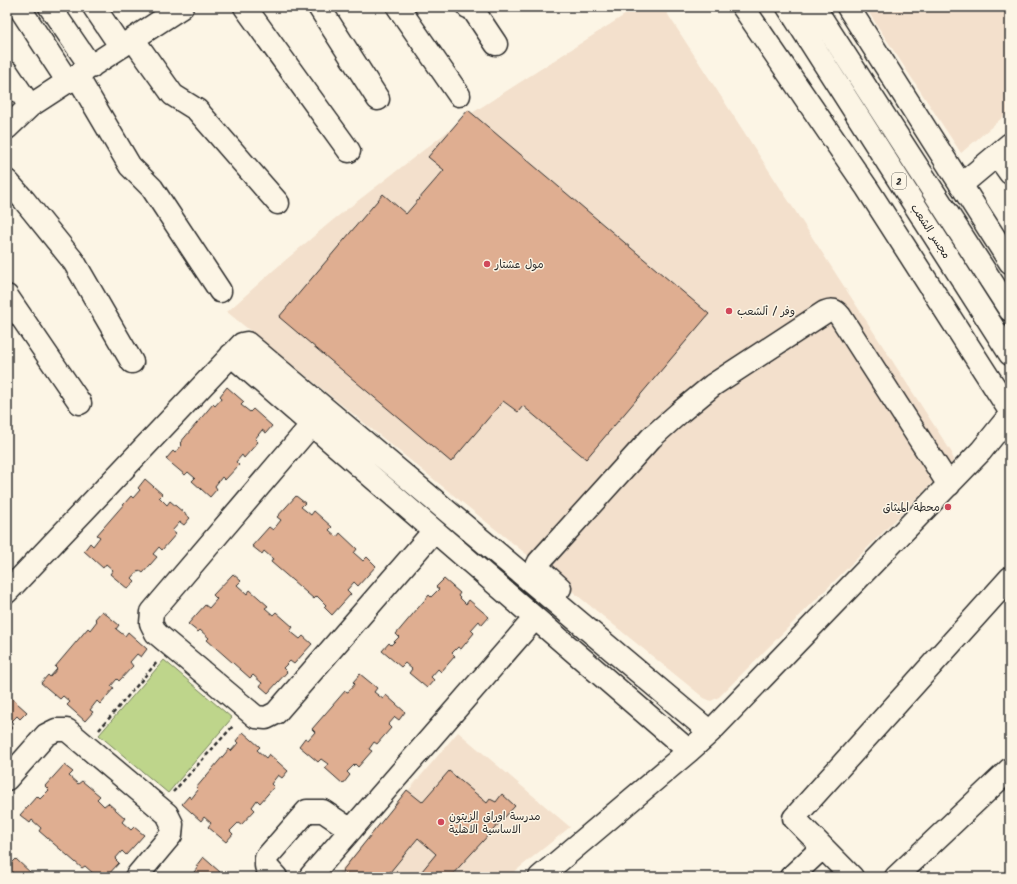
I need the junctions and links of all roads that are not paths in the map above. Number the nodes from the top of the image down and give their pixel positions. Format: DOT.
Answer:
graph roads {
  1 [pos="18,7"];
  2 [pos="50,7"];
  3 [pos="94,7"];
  4 [pos="180,7"];
  5 [pos="245,7"];
  6 [pos="319,7"];
  7 [pos="398,7"];
  8 [pos="468,7"];
  9 [pos="743,7"];
  10 [pos="788,7"];
  11 [pos="814,7"];
  12 [pos="848,7"];
  13 [pos="127,43"];
  14 [pos="496,44"];
  15 [pos="7,72"];
  16 [pos="79,75"];
  17 [pos="459,95"];
  18 [pos="378,99"];
  19 [pos="30,106"];
  20 [pos="7,128"];
  21 [pos="1004,149"];
  22 [pos="349,151"];
  23 [pos="1010,173"];
  24 [pos="7,182"];
  25 [pos="961,185"];
  26 [pos="278,203"];
  27 [pos="1010,262"];
  28 [pos="220,291"];
  29 [pos="7,296"];
  30 [pos="1010,310"];
  31 [pos="1010,354"];
  32 [pos="132,362"];
  33 [pos="80,403"];
  34 [pos="1010,411"];
  35 [pos="1010,415"];
  36 [pos="319,417"];
  37 [pos="949,484"];
  38 [pos="434,531"];
  39 [pos="1010,578"];
  40 [pos="7,592"];
  41 [pos="535,618"];
  42 [pos="622,658"];
  43 [pos="710,732"];
  44 [pos="689,751"];
  45 [pos="1010,769"];
  46 [pos="7,780"];
  47 [pos="351,830"];
  48 [pos="822,848"];
  49 [pos="136,877"];
  50 [pos="276,877"];
  51 [pos="310,877"];
  52 [pos="540,877"];
  53 [pos="791,877"];
  54 [pos="852,877"];
  55 [pos="896,877"];
  1 -- 16 [label="main road"];
  2 -- 16 [label="main road"];
  3 -- 13 [label="main road"];
  4 -- 13 [label="main road"];
  5 -- 22 [label="main road"];
  6 -- 18 [label="main road"];
  7 -- 17 [label="main road"];
  8 -- 14 [label="main road"];
  9 -- 34 [label="main road"];
  10 -- 31 [label="main road, مجسر الشعب / 2"];
  11 -- 30 [label="main road, مجسر الشعب / 2"];
  12 -- 25 [label="main road"];
  13 -- 16 [label="main road"];
  13 -- 26 [label="main road"];
  15 -- 19 [label="main road"];
  16 -- 19 [label="main road"];
  16 -- 28 [label="main road"];
  19 -- 20 [label="main road"];
  21 -- 23 [label="main road"];
  21 -- 25 [label="main road"];
  24 -- 32 [label="main road"];
  25 -- 27 [label="main road"];
  29 -- 33 [label="main road"];
  35 -- 37 [label="main road"];
  36 -- 38 [label="main road"];
  36 -- 38 [label="main road"];
  36 -- 40 [label="main road"];
  36 -- 42 [label="main road"];
  37 -- 42 [label="main road"];
  37 -- 43 [label="main road"];
  38 -- 41 [label="main road"];
  39 -- 48 [label="main road"];
  41 -- 44 [label="main road"];
  41 -- 47 [label="main road"];
  42 -- 43 [label="main road"];
  43 -- 44 [label="main road"];
  44 -- 52 [label="main road"];
  45 -- 55 [label="main road"];
  46 -- 49 [label="main road"];
  47 -- 50 [label="main road"];
  47 -- 51 [label="main road"];
  48 -- 53 [label="main road"];
  48 -- 54 [label="main road"];
}
